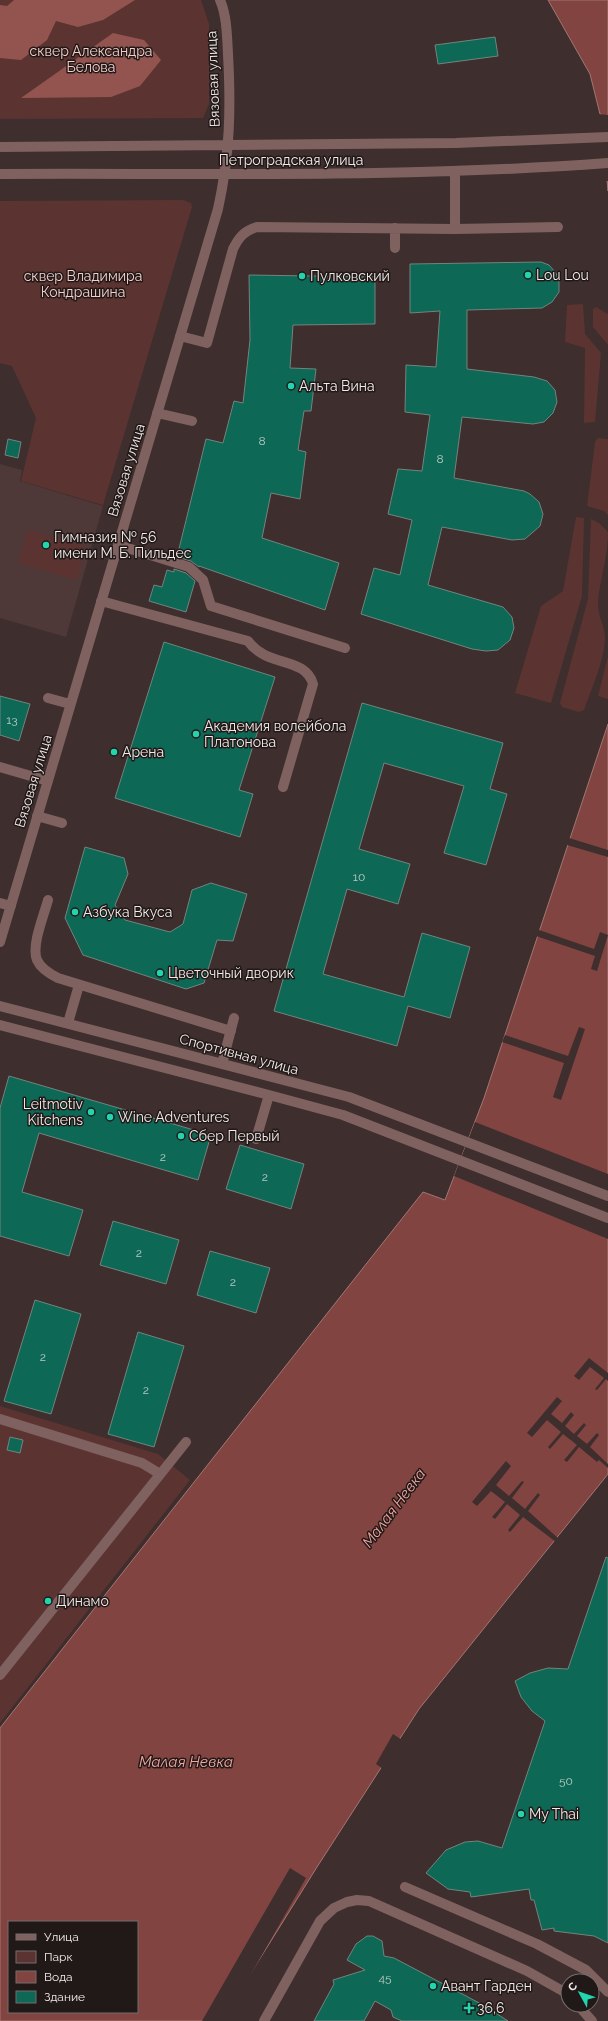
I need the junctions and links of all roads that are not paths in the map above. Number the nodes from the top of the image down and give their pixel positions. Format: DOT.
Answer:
graph roads {
  1 [pos="222,1"];
  2 [pos="608,137"];
  3 [pos="228,145"];
  4 [pos="0,147"];
  5 [pos="608,163"];
  6 [pos="455,171"];
  7 [pos="0,174"];
  8 [pos="225,175"];
  9 [pos="558,227"];
  10 [pos="395,228"];
  11 [pos="455,229"];
  12 [pos="395,248"];
  13 [pos="180,336"];
  14 [pos="157,413"];
  15 [pos="192,421"];
  16 [pos="118,545"];
  17 [pos="101,601"];
  18 [pos="345,648"];
  19 [pos="48,698"];
  20 [pos="70,704"];
  21 [pos="0,767"];
  22 [pos="48,781"];
  23 [pos="283,787"];
  24 [pos="37,816"];
  25 [pos="62,823"];
  26 [pos="48,900"];
  27 [pos="0,903"];
  28 [pos="11,906"];
  29 [pos="0,941"];
  30 [pos="79,984"];
  31 [pos="0,1006"];
  32 [pos="234,1018"];
  33 [pos="68,1023"];
  34 [pos="0,1025"];
  35 [pos="231,1031"];
  36 [pos="222,1064"];
  37 [pos="269,1094"];
  38 [pos="256,1139"];
  39 [pos="608,1196"];
  40 [pos="608,1218"];
  41 [pos="0,1419"];
  42 [pos="186,1442"];
  43 [pos="160,1474"];
  44 [pos="0,1675"];
  45 [pos="405,1886"];
  46 [pos="560,1990"];
  47 [pos="608,1992"];
  48 [pos="585,2013"];
  49 [pos="264,2021"];
  50 [pos="592,2021"];
  1 -- 3 [label="street, Вязовая улица"];
  2 -- 3 [label="street, Петроградская улица"];
  3 -- 4 [label="street, Петроградская улица"];
  3 -- 8 [label="street, Вязовая улица"];
  5 -- 6 [label="street, Петроградская улица"];
  6 -- 8 [label="street, Петроградская улица"];
  6 -- 11 [label="street"];
  7 -- 8 [label="street, Петроградская улица"];
  8 -- 13 [label="street, Вязовая улица"];
  9 -- 11 [label="street"];
  10 -- 11 [label="street"];
  10 -- 12 [label="street"];
  10 -- 13 [label="street"];
  13 -- 14 [label="street, Вязовая улица"];
  14 -- 15 [label="street"];
  14 -- 16 [label="street, Вязовая улица"];
  16 -- 17 [label="street, Вязовая улица"];
  16 -- 18 [label="street"];
  17 -- 20 [label="street, Вязовая улица"];
  17 -- 23 [label="street"];
  19 -- 20 [label="street"];
  20 -- 22 [label="street, Вязовая улица"];
  21 -- 22 [label="street"];
  22 -- 24 [label="street, Вязовая улица"];
  24 -- 25 [label="street"];
  24 -- 28 [label="street, Вязовая улица"];
  26 -- 30 [label="street"];
  27 -- 28 [label="street"];
  28 -- 29 [label="street, Вязовая улица"];
  30 -- 33 [label="street"];
  30 -- 35 [label="street"];
  31 -- 33 [label="street, Спортивная улица"];
  32 -- 35 [label="street"];
  33 -- 36 [label="street, Спортивная улица"];
  34 -- 37 [label="street"];
  35 -- 36 [label="street"];
  36 -- 39 [label="street, Спортивная улица"];
  37 -- 38 [label="street"];
  37 -- 40 [label="street"];
  41 -- 43 [label="street"];
  42 -- 43 [label="street"];
  43 -- 44 [label="street"];
  45 -- 47 [label="street"];
  46 -- 49 [label="street"];
  48 -- 50 [label="street"];
}
